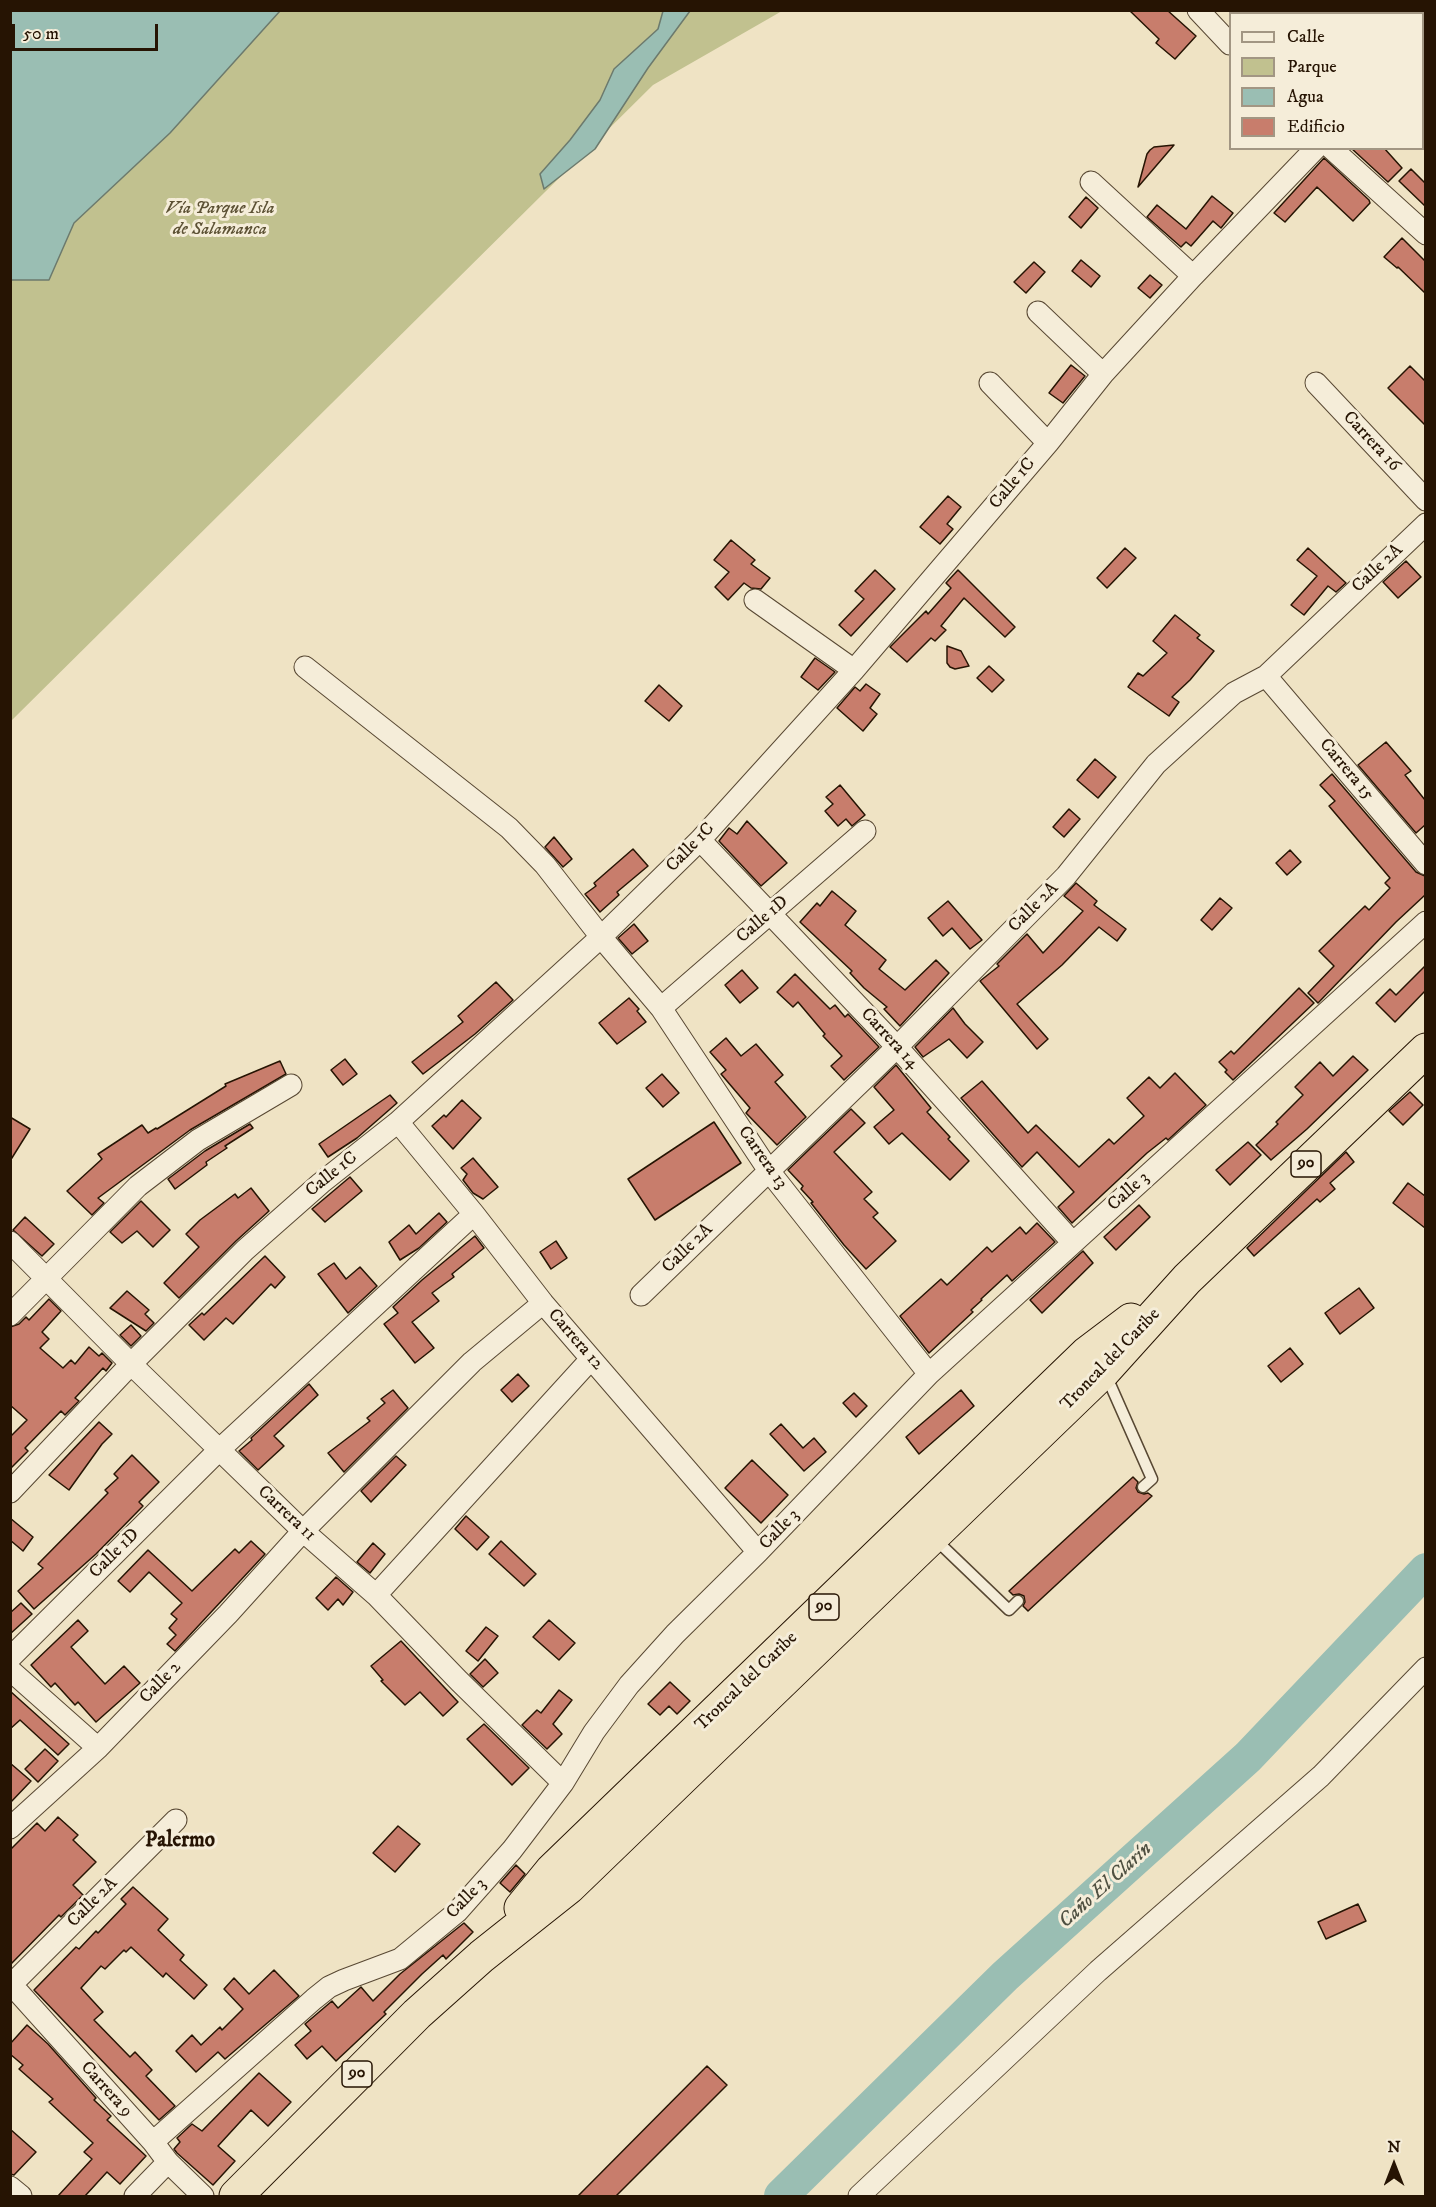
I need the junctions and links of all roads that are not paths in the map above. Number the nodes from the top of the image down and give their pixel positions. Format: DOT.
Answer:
graph roads {
  1 [pos="1198,10"];
  2 [pos="1229,43"];
  3 [pos="1314,150"];
  4 [pos="1333,150"];
  5 [pos="1091,182"];
  6 [pos="1425,234"];
  7 [pos="1193,276"];
  8 [pos="1038,312"];
  9 [pos="1103,374"];
  10 [pos="990,383"];
  11 [pos="1316,383"];
  12 [pos="1048,443"];
  13 [pos="1425,500"];
  14 [pos="1425,524"];
  15 [pos="755,600"];
  16 [pos="305,667"];
  17 [pos="854,670"];
  18 [pos="1266,676"];
  19 [pos="865,831"];
  20 [pos="700,840"];
  21 [pos="1425,864"];
  22 [pos="770,915"];
  23 [pos="1425,921"];
  24 [pos="601,937"];
  25 [pos="661,1008"];
  26 [pos="897,1047"];
  27 [pos="1425,1050"];
  28 [pos="291,1085"];
  29 [pos="398,1122"];
  30 [pos="769,1171"];
  31 [pos="474,1214"];
  32 [pos="10,1242"];
  33 [pos="1073,1243"];
  34 [pos="46,1278"];
  35 [pos="1187,1279"];
  36 [pos="641,1295"];
  37 [pos="543,1303"];
  38 [pos="10,1315"];
  39 [pos="591,1359"];
  40 [pos="131,1364"];
  41 [pos="1104,1371"];
  42 [pos="928,1374"];
  43 [pos="219,1450"];
  44 [pos="1143,1487"];
  45 [pos="10,1492"];
  46 [pos="303,1531"];
  47 [pos="933,1536"];
  48 [pos="758,1552"];
  49 [pos="376,1595"];
  50 [pos="1018,1601"];
  51 [pos="10,1658"];
  52 [pos="1425,1668"];
  53 [pos="10,1670"];
  54 [pos="98,1748"];
  55 [pos="563,1783"];
  56 [pos="176,1820"];
  57 [pos="10,1828"];
  58 [pos="482,1956"];
  59 [pos="11,1984"];
  60 [pos="153,2142"];
  61 [pos="168,2162"];
  62 [pos="10,2187"];
  63 [pos="21,2196"];
  64 [pos="135,2196"];
  65 [pos="202,2196"];
  66 [pos="236,2196"];
  67 [pos="859,2196"];
  1 -- 2 [label="street"];
  3 -- 7 [label="street, Calle 1C"];
  4 -- 6 [label="street"];
  5 -- 7 [label="street"];
  7 -- 9 [label="street, Calle 1C"];
  8 -- 9 [label="street"];
  9 -- 12 [label="street, Calle 1C"];
  10 -- 12 [label="street"];
  11 -- 13 [label="street, Carrera 16"];
  12 -- 17 [label="street, Calle 1C"];
  14 -- 18 [label="street, Calle 2A"];
  15 -- 17 [label="street"];
  16 -- 24 [label="street, Carrera 13"];
  17 -- 20 [label="street, Calle 1C"];
  18 -- 21 [label="street, Carrera 15"];
  18 -- 26 [label="street, Calle 2A"];
  19 -- 22 [label="street, Calle 1D"];
  20 -- 22 [label="street, Carrera 14"];
  20 -- 24 [label="street, Calle 1C"];
  22 -- 25 [label="street, Calle 1D"];
  22 -- 26 [label="street, Carrera 14"];
  23 -- 33 [label="street, Calle 3"];
  24 -- 25 [label="street, Carrera 13"];
  24 -- 29 [label="street, Calle 1C"];
  25 -- 30 [label="street, Carrera 13"];
  26 -- 30 [label="street, Calle 2A"];
  26 -- 33 [label="street, Carrera 14"];
  27 -- 35 [label="highway, Troncal del Caribe / 90"];
  28 -- 34 [label="street"];
  29 -- 31 [label="street, Carrera 12"];
  29 -- 40 [label="street, Calle 1C"];
  30 -- 36 [label="street, Calle 2A"];
  30 -- 42 [label="street, Carrera 13"];
  31 -- 37 [label="street, Carrera 12"];
  31 -- 43 [label="street, Calle 1D"];
  32 -- 34 [label="street, Carrera 11"];
  33 -- 42 [label="street, Calle 3"];
  34 -- 38 [label="street"];
  34 -- 40 [label="street, Carrera 11"];
  35 -- 41 [label="highway, Troncal del Caribe / 90"];
  35 -- 58 [label="highway, Troncal del Caribe / 90"];
  37 -- 39 [label="street, Carrera 12"];
  37 -- 46 [label="street, Calle 2"];
  39 -- 48 [label="street, Carrera 12"];
  39 -- 49 [label="street"];
  40 -- 43 [label="street, Carrera 11"];
  40 -- 45 [label="street, Calle 1C"];
  41 -- 44 [label="lane"];
  41 -- 47 [label="highway, Troncal del Caribe / 90"];
  42 -- 48 [label="street, Calle 3"];
  43 -- 46 [label="street, Carrera 11"];
  43 -- 51 [label="street, Calle 1D"];
  46 -- 49 [label="street, Carrera 11"];
  46 -- 54 [label="street, Calle 2"];
  47 -- 50 [label="lane"];
  47 -- 58 [label="highway, Troncal del Caribe / 90"];
  48 -- 55 [label="street, Calle 3"];
  49 -- 55 [label="street, Carrera 11"];
  52 -- 67 [label="street"];
  53 -- 54 [label="street"];
  54 -- 57 [label="street, Calle 2"];
  55 -- 60 [label="street, Calle 3"];
  56 -- 59 [label="street, Calle 2A"];
  58 -- 66 [label="highway, Troncal del Caribe / 90"];
  59 -- 60 [label="street, Carrera 9"];
  60 -- 61 [label="street, Carrera 9"];
  61 -- 64 [label="street"];
  61 -- 65 [label="street, Carrera 9"];
  62 -- 63 [label="street"];
}
